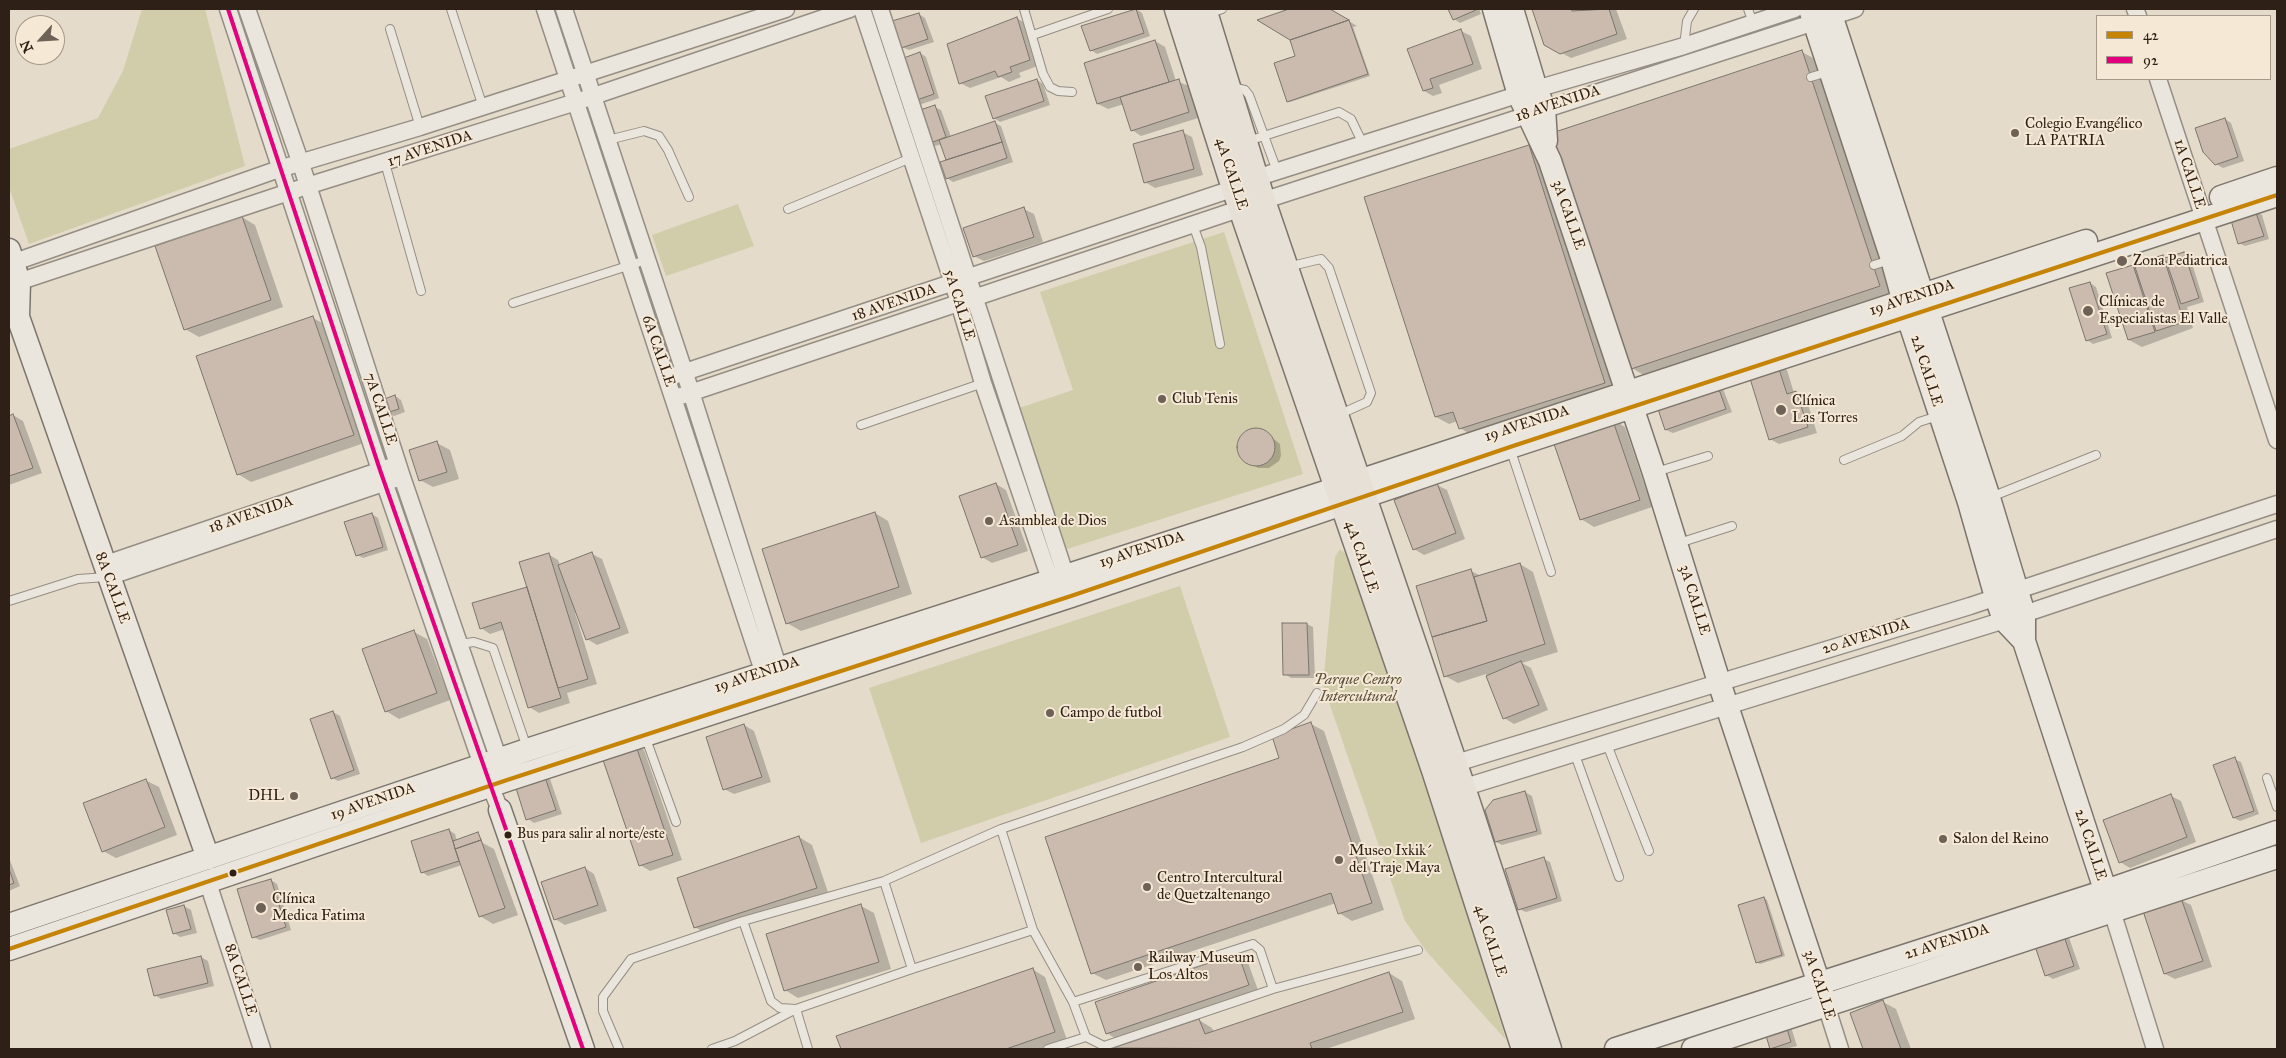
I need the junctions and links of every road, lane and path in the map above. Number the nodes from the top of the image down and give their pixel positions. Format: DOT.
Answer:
graph roads {
  1 [pos="228,9"];
  2 [pos="247,9"];
  3 [pos="451,9"];
  4 [pos="545,9"];
  5 [pos="564,9"];
  6 [pos="786,9"];
  7 [pos="850,9"];
  8 [pos="862,9"];
  9 [pos="880,9"];
  10 [pos="1024,9"];
  11 [pos="1108,9"];
  12 [pos="1178,9"];
  13 [pos="1494,9"];
  14 [pos="1512,9"];
  15 [pos="1694,9"];
  16 [pos="1795,9"];
  17 [pos="1855,9"];
  18 [pos="1210,11"];
  19 [pos="1822,14"];
  20 [pos="1751,16"];
  21 [pos="390,30"];
  22 [pos="1033,35"];
  23 [pos="1684,46"];
  24 [pos="586,74"];
  25 [pos="569,79"];
  26 [pos="2158,80"];
  27 [pos="1072,92"];
  28 [pos="593,96"];
  29 [pos="576,102"];
  30 [pos="1532,102"];
  31 [pos="483,107"];
  32 [pos="420,127"];
  33 [pos="1255,139"];
  34 [pos="608,140"];
  35 [pos="1363,144"];
  36 [pos="911,158"];
  37 [pos="385,163"];
  38 [pos="301,164"];
  39 [pos="279,169"];
  40 [pos="2277,178"];
  41 [pos="307,186"];
  42 [pos="1255,189"];
  43 [pos="287,192"];
  44 [pos="2277,195"];
  45 [pos="689,197"];
  46 [pos="788,209"];
  47 [pos="2201,211"];
  48 [pos="1192,224"];
  49 [pos="646,260"];
  50 [pos="628,266"];
  51 [pos="1286,268"];
  52 [pos="12,280"];
  53 [pos="960,280"];
  54 [pos="421,291"];
  55 [pos="966,300"];
  56 [pos="513,303"];
  57 [pos="1916,306"];
  58 [pos="1220,344"];
  59 [pos="684,373"];
  60 [pos="667,378"];
  61 [pos="983,383"];
  62 [pos="691,392"];
  63 [pos="674,398"];
  64 [pos="1629,399"];
  65 [pos="1335,416"];
  66 [pos="1941,416"];
  67 [pos="861,425"];
  68 [pos="1507,439"];
  69 [pos="2277,440"];
  70 [pos="2096,455"];
  71 [pos="1708,456"];
  72 [pos="1844,460"];
  73 [pos="400,470"];
  74 [pos="1654,472"];
  75 [pos="382,477"];
  76 [pos="1350,493"];
  77 [pos="1990,498"];
  78 [pos="2277,504"];
  79 [pos="1732,526"];
  80 [pos="2277,529"];
  81 [pos="1677,544"];
  82 [pos="106,571"];
  83 [pos="1551,572"];
  84 [pos="1061,587"];
  85 [pos="2007,594"];
  86 [pos="9,601"];
  87 [pos="2014,617"];
  88 [pos="459,644"];
  89 [pos="771,670"];
  90 [pos="1719,682"];
  91 [pos="778,692"];
  92 [pos="1317,694"];
  93 [pos="1728,707"];
  94 [pos="645,734"];
  95 [pos="1606,742"];
  96 [pos="527,750"];
  97 [pos="1574,752"];
  98 [pos="1453,764"];
  99 [pos="494,772"];
  100 [pos="2267,778"];
  101 [pos="1462,788"];
  102 [pos="2277,807"];
  103 [pos="500,810"];
  104 [pos="676,822"];
  105 [pos="1001,829"];
  106 [pos="2277,832"];
  107 [pos="1649,851"];
  108 [pos="2277,857"];
  109 [pos="208,858"];
  110 [pos="1619,877"];
  111 [pos="884,881"];
  112 [pos="208,883"];
  113 [pos="2109,901"];
  114 [pos="744,921"];
  115 [pos="9,925"];
  116 [pos="1033,930"];
  117 [pos="9,949"];
  118 [pos="1418,950"];
  119 [pos="912,969"];
  120 [pos="1819,982"];
  121 [pos="1274,989"];
  122 [pos="1074,1002"];
  123 [pos="1826,1005"];
  124 [pos="796,1009"];
  125 [pos="1086,1037"];
  126 [pos="262,1049"];
  127 [pos="580,1049"];
  128 [pos="619,1049"];
  129 [pos="712,1049"];
  130 [pos="808,1049"];
  131 [pos="1048,1049"];
  132 [pos="1525,1049"];
  133 [pos="1548,1049"];
  134 [pos="1616,1049"];
  135 [pos="1693,1049"];
  136 [pos="1840,1049"];
  137 [pos="2156,1049"];
  1 -- 39 [label="street, 7A CALLE"];
  2 -- 38 [label="street, 7A CALLE"];
  3 -- 31 [label="lane"];
  4 -- 25 [label="street, 6A CALLE"];
  5 -- 24 [label="street, 6A CALLE"];
  6 -- 24 [label="street, 17 AVENIDA"];
  7 -- 28 [label="street, 17 AVENIDA"];
  8 -- 36 [label="street, 5A CALLE"];
  9 -- 53 [label="street, 5A CALLE"];
  10 -- 22 [label="lane"];
  11 -- 22 [label="lane"];
  12 -- 42 [label="main road, 4A CALLE"];
  13 -- 30 [label="main road, 3A CALLE"];
  14 -- 30 [label="main road, 3A CALLE"];
  15 -- 23 [label="lane"];
  16 -- 20 [label="street, 18 AVENIDA"];
  17 -- 19 [label="street, 18 AVENIDA"];
  18 -- 33 [label="main road, 4A CALLE"];
  19 -- 30 [label="street, 18 AVENIDA"];
  19 -- 57 [label="main road, 2A CALLE"];
  19 -- 57 [label="main road, 2A CALLE"];
  20 -- 23 [label="street, 18 AVENIDA"];
  21 -- 32 [label="lane"];
  22 -- 27 [label="lane"];
  23 -- 30 [label="street, 18 AVENIDA"];
  24 -- 25 [label="street, 17 AVENIDA"];
  24 -- 28 [label="street, 6A CALLE"];
  25 -- 29 [label="street, 6A CALLE"];
  25 -- 31 [label="street, 17 AVENIDA"];
  26 -- 47 [label="street, 1A CALLE"];
  28 -- 29 [label="street, 17 AVENIDA"];
  28 -- 34 [label="street, 6A CALLE"];
  29 -- 37 [label="street, 17 AVENIDA"];
  29 -- 50 [label="street, 6A CALLE"];
  30 -- 35 [label="street, 18 AVENIDA"];
  30 -- 42 [label="street, 18 AVENIDA"];
  30 -- 64 [label="main road, 3A CALLE"];
  31 -- 32 [label="street, 17 AVENIDA"];
  32 -- 38 [label="street, 17 AVENIDA"];
  33 -- 35 [label="lane"];
  33 -- 42 [label="main road, 4A CALLE"];
  34 -- 45 [label="lane"];
  34 -- 49 [label="street, 6A CALLE"];
  35 -- 42 [label="street, 18 AVENIDA"];
  36 -- 46 [label="lane"];
  36 -- 53 [label="street, 5A CALLE"];
  37 -- 41 [label="street, 17 AVENIDA"];
  37 -- 54 [label="lane"];
  38 -- 39 [label="street, 17 AVENIDA"];
  38 -- 41 [label="street, 7A CALLE"];
  39 -- 43 [label="street, 7A CALLE"];
  39 -- 52 [label="street, 17 AVENIDA"];
  40 -- 47 [label="main road, 19 AVENIDA"];
  41 -- 43 [label="street, 17 AVENIDA"];
  41 -- 73 [label="street, 7A CALLE"];
  42 -- 48 [label="street, 18 AVENIDA"];
  42 -- 51 [label="main road, 4A CALLE"];
  42 -- 53 [label="street, 18 AVENIDA"];
  42 -- 76 [label="main road, 4A CALLE"];
  43 -- 52 [label="street, 17 AVENIDA"];
  43 -- 75 [label="street, 7A CALLE"];
  44 -- 47 [label="main road, 19 AVENIDA"];
  47 -- 57 [label="main road, 19 AVENIDA"];
  47 -- 69 [label="street, 1A CALLE"];
  48 -- 55 [label="street, 18 AVENIDA"];
  48 -- 58 [label="lane"];
  49 -- 50 [label="lane"];
  49 -- 59 [label="street, 6A CALLE"];
  50 -- 56 [label="lane"];
  50 -- 60 [label="street, 6A CALLE"];
  51 -- 65 [label="main road, 4A CALLE"];
  51 -- 65 [label="lane"];
  52 -- 82 [label="main road, 8A CALLE"];
  53 -- 55 [label="street, 5A CALLE"];
  53 -- 59 [label="street, 18 AVENIDA"];
  55 -- 61 [label="street, 5A CALLE"];
  55 -- 62 [label="street, 18 AVENIDA"];
  55 -- 84 [label="street, 5A CALLE"];
  57 -- 64 [label="main road, 19 AVENIDA"];
  57 -- 66 [label="main road, 2A CALLE"];
  57 -- 77 [label="main road, 2A CALLE"];
  59 -- 60 [label="street, 18 AVENIDA"];
  59 -- 62 [label="street, 6A CALLE"];
  60 -- 63 [label="street, 6A CALLE"];
  61 -- 67 [label="lane"];
  61 -- 84 [label="street, 5A CALLE"];
  62 -- 63 [label="street, 18 AVENIDA"];
  62 -- 89 [label="street, 6A CALLE"];
  63 -- 89 [label="street, 6A CALLE"];
  64 -- 68 [label="main road, 19 AVENIDA"];
  64 -- 74 [label="main road, 3A CALLE"];
  65 -- 76 [label="main road, 4A CALLE"];
  66 -- 72 [label="lane"];
  66 -- 85 [label="main road, 2A CALLE"];
  68 -- 76 [label="main road, 19 AVENIDA"];
  68 -- 83 [label="lane"];
  70 -- 77 [label="lane"];
  71 -- 74 [label="lane"];
  73 -- 75 [label="street, 18 AVENIDA"];
  73 -- 88 [label="street, 7A CALLE"];
  74 -- 81 [label="main road, 3A CALLE"];
  75 -- 82 [label="street, 18 AVENIDA"];
  75 -- 99 [label="street, 7A CALLE"];
  76 -- 84 [label="main road, 19 AVENIDA"];
  76 -- 98 [label="main road, 4A CALLE"];
  76 -- 132 [label="main road, 4A CALLE"];
  77 -- 85 [label="main road, 2A CALLE"];
  78 -- 85 [label="street, 20 AVENIDA"];
  79 -- 81 [label="lane"];
  80 -- 87 [label="street, 20 AVENIDA"];
  81 -- 90 [label="main road, 3A CALLE"];
  82 -- 86 [label="lane"];
  82 -- 109 [label="main road, 8A CALLE"];
  84 -- 89 [label="main road, 19 AVENIDA"];
  84 -- 91 [label="main road, 19 AVENIDA"];
  85 -- 87 [label="main road, 2A CALLE"];
  85 -- 90 [label="street, 20 AVENIDA"];
  87 -- 93 [label="street, 20 AVENIDA"];
  87 -- 113 [label="main road, 2A CALLE"];
  88 -- 96 [label="lane"];
  88 -- 99 [label="street, 7A CALLE"];
  89 -- 91 [label="street, 6A CALLE"];
  89 -- 96 [label="main road, 19 AVENIDA"];
  90 -- 93 [label="main road, 3A CALLE"];
  90 -- 98 [label="street, 20 AVENIDA"];
  91 -- 94 [label="main road, 19 AVENIDA"];
  92 -- 105 [label="lane"];
  93 -- 95 [label="street, 20 AVENIDA"];
  93 -- 120 [label="main road, 3A CALLE"];
  94 -- 99 [label="main road, 19 AVENIDA"];
  94 -- 104 [label="lane"];
  95 -- 97 [label="street, 20 AVENIDA"];
  95 -- 107 [label="lane"];
  96 -- 99 [label="main road, 19 AVENIDA"];
  97 -- 101 [label="street, 20 AVENIDA"];
  97 -- 110 [label="lane"];
  98 -- 101 [label="main road, 4A CALLE"];
  99 -- 103 [label="street, 7A CALLE"];
  99 -- 109 [label="main road, 19 AVENIDA"];
  99 -- 112 [label="main road, 19 AVENIDA"];
  100 -- 102 [label="lane"];
  101 -- 133 [label="main road, 4A CALLE"];
  103 -- 127 [label="main road, 7A CALLE"];
  105 -- 111 [label="lane"];
  105 -- 116 [label="lane"];
  106 -- 113 [label="main road, 21 AVENIDA"];
  108 -- 113 [label="main road, 21 AVENIDA"];
  109 -- 115 [label="main road, 19 AVENIDA"];
  111 -- 114 [label="lane"];
  111 -- 119 [label="lane"];
  112 -- 117 [label="main road, 19 AVENIDA"];
  112 -- 126 [label="street, 8A CALLE"];
  113 -- 120 [label="main road, 21 AVENIDA"];
  113 -- 123 [label="main road, 21 AVENIDA"];
  113 -- 137 [label="street, 2A CALLE"];
  114 -- 124 [label="lane"];
  114 -- 128 [label="lane"];
  116 -- 119 [label="lane"];
  116 -- 122 [label="lane"];
  118 -- 121 [label="lane"];
  119 -- 124 [label="lane"];
  120 -- 123 [label="main road, 3A CALLE"];
  120 -- 134 [label="main road, 21 AVENIDA"];
  121 -- 122 [label="lane"];
  121 -- 125 [label="lane"];
  122 -- 125 [label="lane"];
  123 -- 135 [label="main road, 21 AVENIDA"];
  123 -- 136 [label="street, 3A CALLE"];
  124 -- 129 [label="lane"];
  124 -- 130 [label="lane"];
  125 -- 131 [label="lane"];
}
